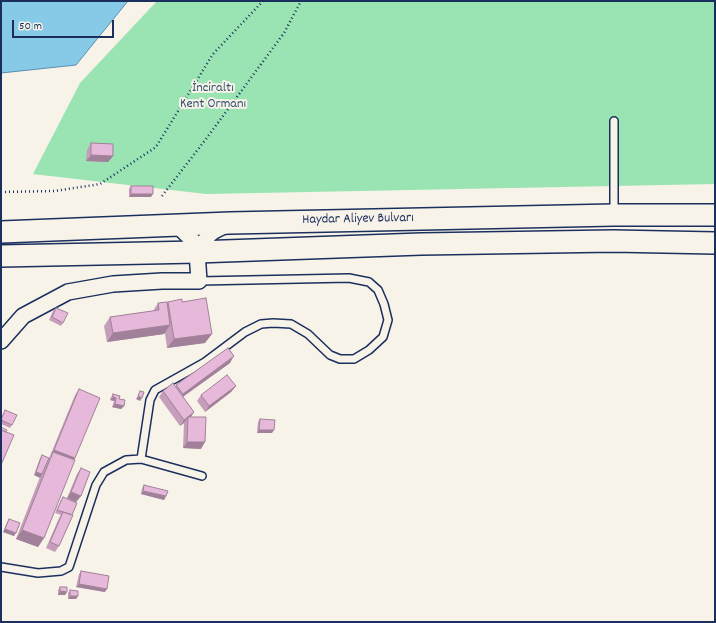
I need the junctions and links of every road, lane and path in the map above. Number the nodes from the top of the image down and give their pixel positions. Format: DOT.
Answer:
graph roads {
  1 [pos="263,1"];
  2 [pos="301,1"];
  3 [pos="614,121"];
  4 [pos="1,192"];
  5 [pos="162,196"];
  6 [pos="614,215"];
  7 [pos="715,215"];
  8 [pos="230,223"];
  9 [pos="172,225"];
  10 [pos="1,232"];
  11 [pos="613,242"];
  12 [pos="715,243"];
  13 [pos="198,252"];
  14 [pos="1,256"];
  15 [pos="198,281"];
  16 [pos="1,341"];
  17 [pos="140,459"];
  18 [pos="202,476"];
  19 [pos="1,567"];
  1 -- 4 [label="path"];
  2 -- 5 [label="path"];
  3 -- 6 [label="lane"];
  6 -- 7 [label="main road, Haydar Aliyev Bulvarı"];
  6 -- 8 [label="main road, Haydar Aliyev Bulvarı"];
  6 -- 11 [label="main road"];
  8 -- 9 [label="main road, Haydar Aliyev Bulvarı"];
  8 -- 13 [label="street"];
  9 -- 10 [label="main road, Haydar Aliyev Bulvarı"];
  9 -- 13 [label="street"];
  11 -- 12 [label="main road, Haydar Aliyev Bulvarı"];
  11 -- 13 [label="main road, Haydar Aliyev Bulvarı"];
  13 -- 14 [label="main road, Haydar Aliyev Bulvarı"];
  13 -- 15 [label="street"];
  15 -- 16 [label="street"];
  15 -- 17 [label="lane"];
  17 -- 18 [label="lane"];
  17 -- 19 [label="lane"];
}
